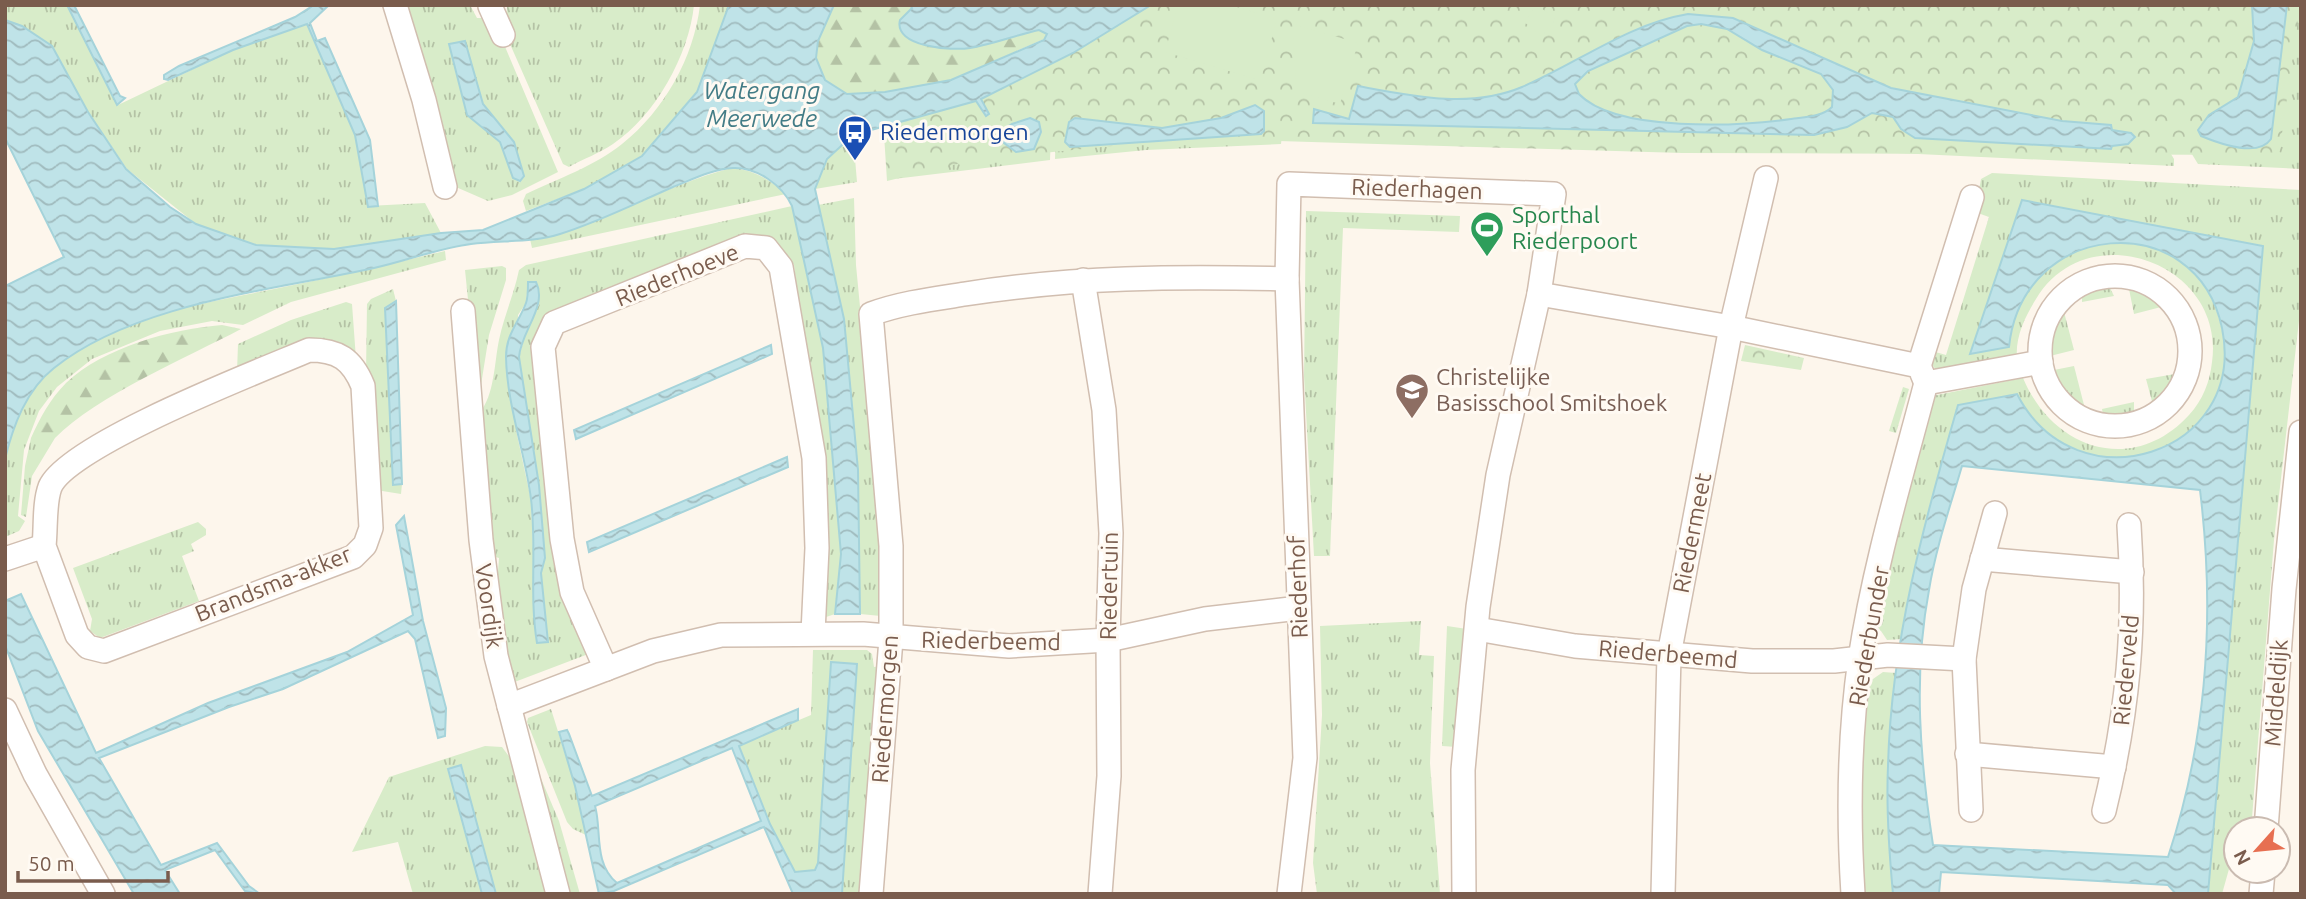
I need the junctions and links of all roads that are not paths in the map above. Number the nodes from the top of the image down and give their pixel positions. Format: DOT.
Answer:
graph roads {
  1 [pos="395,5"];
  2 [pos="486,7"];
  3 [pos="503,35"];
  4 [pos="1766,178"];
  5 [pos="445,187"];
  6 [pos="1972,197"];
  7 [pos="1287,279"];
  8 [pos="1083,280"];
  9 [pos="1539,294"];
  10 [pos="463,311"];
  11 [pos="1731,327"];
  12 [pos="2041,362"];
  13 [pos="1923,375"];
  14 [pos="2301,432"];
  15 [pos="1995,513"];
  16 [pos="2129,525"];
  17 [pos="44,546"];
  18 [pos="5,559"];
  19 [pos="1982,559"];
  20 [pos="2132,572"];
  21 [pos="1299,608"];
  22 [pos="1477,629"];
  23 [pos="813,633"];
  24 [pos="891,639"];
  25 [pos="1108,640"];
  26 [pos="1669,655"];
  27 [pos="1860,658"];
  28 [pos="1964,659"];
  29 [pos="606,669"];
  30 [pos="509,706"];
  31 [pos="5,710"];
  32 [pos="1967,754"];
  33 [pos="2114,767"];
  34 [pos="1971,810"];
  35 [pos="2104,811"];
  36 [pos="2267,815"];
  37 [pos="103,894"];
  38 [pos="558,894"];
  39 [pos="871,894"];
  40 [pos="1100,894"];
  41 [pos="1289,894"];
  42 [pos="1464,894"];
  43 [pos="1663,894"];
  44 [pos="1853,894"];
  1 -- 5 [label="street"];
  2 -- 3 [label="street"];
  4 -- 11 [label="street, Riedermeet"];
  6 -- 13 [label="street, Riederbunder"];
  7 -- 8 [label="street"];
  7 -- 9 [label="street, Riederhagen"];
  7 -- 21 [label="street, Riederhof"];
  8 -- 24 [label="street, Riedermorgen"];
  8 -- 25 [label="street, Riedertuin"];
  9 -- 11 [label="street"];
  9 -- 22 [label="street"];
  10 -- 30 [label="street, Voordijk"];
  11 -- 13 [label="street"];
  11 -- 26 [label="street, Riedermeet"];
  12 -- 12 [label="street"];
  12 -- 13 [label="street"];
  13 -- 27 [label="street, Riederbunder"];
  14 -- 36 [label="street, Middeldijk"];
  15 -- 19 [label="street"];
  16 -- 20 [label="street, Riederveld"];
  17 -- 17 [label="street, Brandsma-akker"];
  17 -- 18 [label="street"];
  19 -- 20 [label="street"];
  19 -- 28 [label="street"];
  20 -- 33 [label="street, Riederveld"];
  21 -- 25 [label="street, Riederbeemd"];
  21 -- 41 [label="street, Riederhof"];
  22 -- 26 [label="street, Riederbeemd"];
  22 -- 42 [label="street"];
  23 -- 24 [label="street"];
  23 -- 29 [label="street"];
  23 -- 29 [label="street, Riederhoeve"];
  24 -- 25 [label="street, Riederbeemd"];
  24 -- 39 [label="street, Riedermorgen"];
  25 -- 40 [label="street, Riedertuin"];
  26 -- 27 [label="street, Riederbeemd"];
  26 -- 43 [label="street, Riedermeet"];
  27 -- 28 [label="street"];
  27 -- 44 [label="street, Riederbunder"];
  28 -- 32 [label="street"];
  29 -- 30 [label="street"];
  30 -- 38 [label="street, Voordijk"];
  31 -- 37 [label="street"];
  32 -- 33 [label="street"];
  32 -- 34 [label="street"];
  33 -- 35 [label="street, Riederveld"];
}
